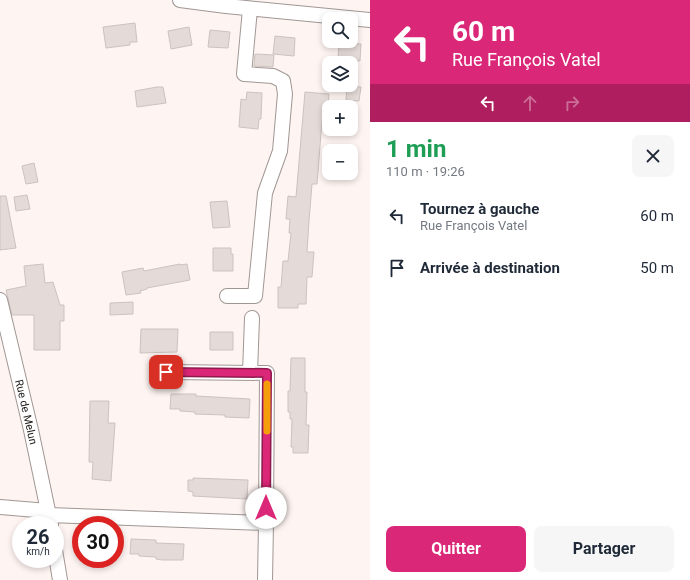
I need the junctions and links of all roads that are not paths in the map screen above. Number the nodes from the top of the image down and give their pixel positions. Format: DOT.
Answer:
graph roads {
  1 [pos="180,0"];
  2 [pos="250,9"];
  3 [pos="370,20"];
  4 [pos="227,296"];
  5 [pos="0,300"];
  6 [pos="252,318"];
  7 [pos="166,372"];
  8 [pos="250,373"];
  9 [pos="0,507"];
  10 [pos="44,516"];
  11 [pos="49,516"];
  12 [pos="64,517"];
  13 [pos="266,523"];
  14 [pos="58,568"];
  15 [pos="60,580"];
  16 [pos="265,580"];
  1 -- 2 [label="street"];
  2 -- 3 [label="street"];
  2 -- 4 [label="street"];
  5 -- 11 [label="street, Rue de Melun"];
  6 -- 8 [label="street"];
  7 -- 8 [label="street"];
  8 -- 13 [label="street"];
  9 -- 10 [label="street"];
  12 -- 13 [label="street"];
  13 -- 16 [label="street"];
  14 -- 15 [label="street"];
}
